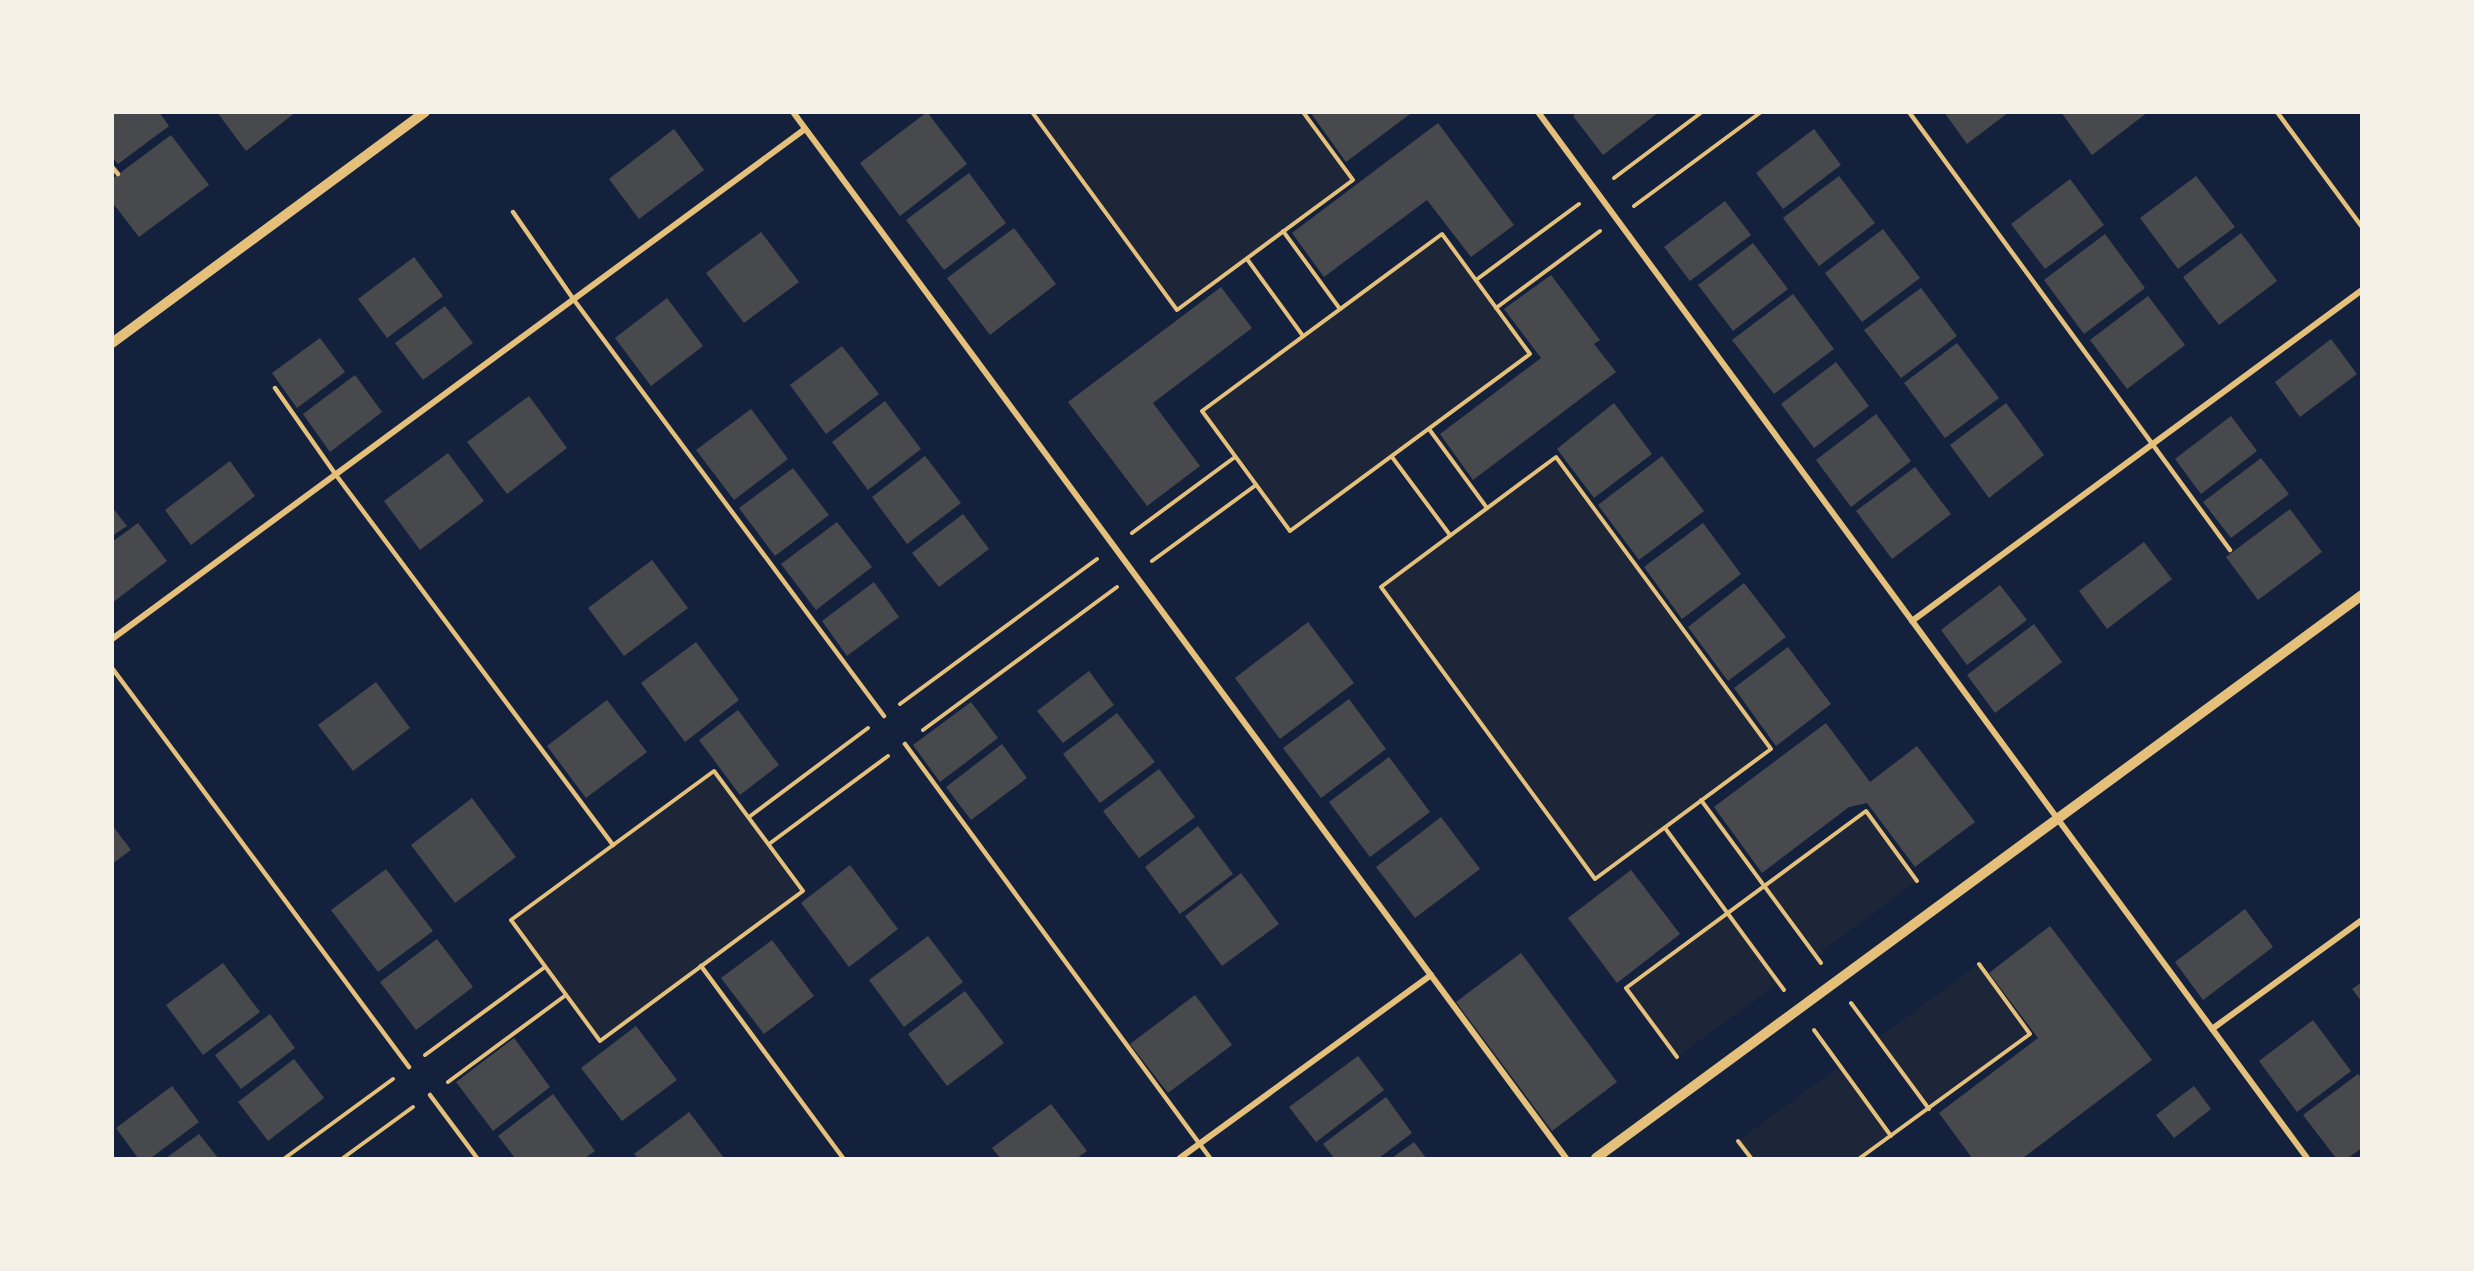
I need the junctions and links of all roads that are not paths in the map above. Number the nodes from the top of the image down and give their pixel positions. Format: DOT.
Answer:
graph roads {
  1 [pos="425,112"];
  2 [pos="794,112"];
  3 [pos="1538,112"];
  4 [pos="1909,112"];
  5 [pos="2277,112"];
  6 [pos="805,129"];
  7 [pos="112,167"];
  8 [pos="118,174"];
  9 [pos="513,212"];
  10 [pos="2361,227"];
  11 [pos="2361,291"];
  12 [pos="574,300"];
  13 [pos="112,343"];
  14 [pos="275,388"];
  15 [pos="2153,444"];
  16 [pos="336,475"];
  17 [pos="2230,550"];
  18 [pos="2361,595"];
  19 [pos="1912,621"];
  20 [pos="112,639"];
  21 [pos="112,668"];
  22 [pos="884,716"];
  23 [pos="905,744"];
  24 [pos="2058,819"];
  25 [pos="613,845"];
  26 [pos="2361,920"];
  27 [pos="701,966"];
  28 [pos="1431,975"];
  29 [pos="2212,1029"];
  30 [pos="409,1067"];
  31 [pos="430,1095"];
  32 [pos="1200,1144"];
  33 [pos="477,1158"];
  34 [pos="843,1158"];
  35 [pos="1180,1158"];
  36 [pos="1210,1158"];
  37 [pos="1566,1158"];
  38 [pos="1596,1158"];
  39 [pos="2307,1158"];
  1 -- 13 [label="street"];
  2 -- 6 [label="street"];
  3 -- 19 [label="street"];
  4 -- 15 [label="lane"];
  5 -- 10 [label="lane"];
  6 -- 12 [label="street"];
  6 -- 28 [label="street"];
  7 -- 8 [label="lane"];
  9 -- 12 [label="lane"];
  11 -- 15 [label="street"];
  12 -- 16 [label="street"];
  12 -- 22 [label="lane"];
  14 -- 16 [label="lane"];
  15 -- 17 [label="lane"];
  15 -- 19 [label="street"];
  16 -- 20 [label="street"];
  16 -- 25 [label="lane"];
  18 -- 24 [label="street"];
  19 -- 24 [label="street"];
  21 -- 30 [label="lane"];
  23 -- 32 [label="lane"];
  24 -- 29 [label="street"];
  24 -- 38 [label="street"];
  26 -- 29 [label="street"];
  27 -- 34 [label="lane"];
  28 -- 32 [label="street"];
  28 -- 37 [label="street"];
  29 -- 39 [label="street"];
  31 -- 33 [label="lane"];
  32 -- 35 [label="street"];
  32 -- 36 [label="lane"];
}
